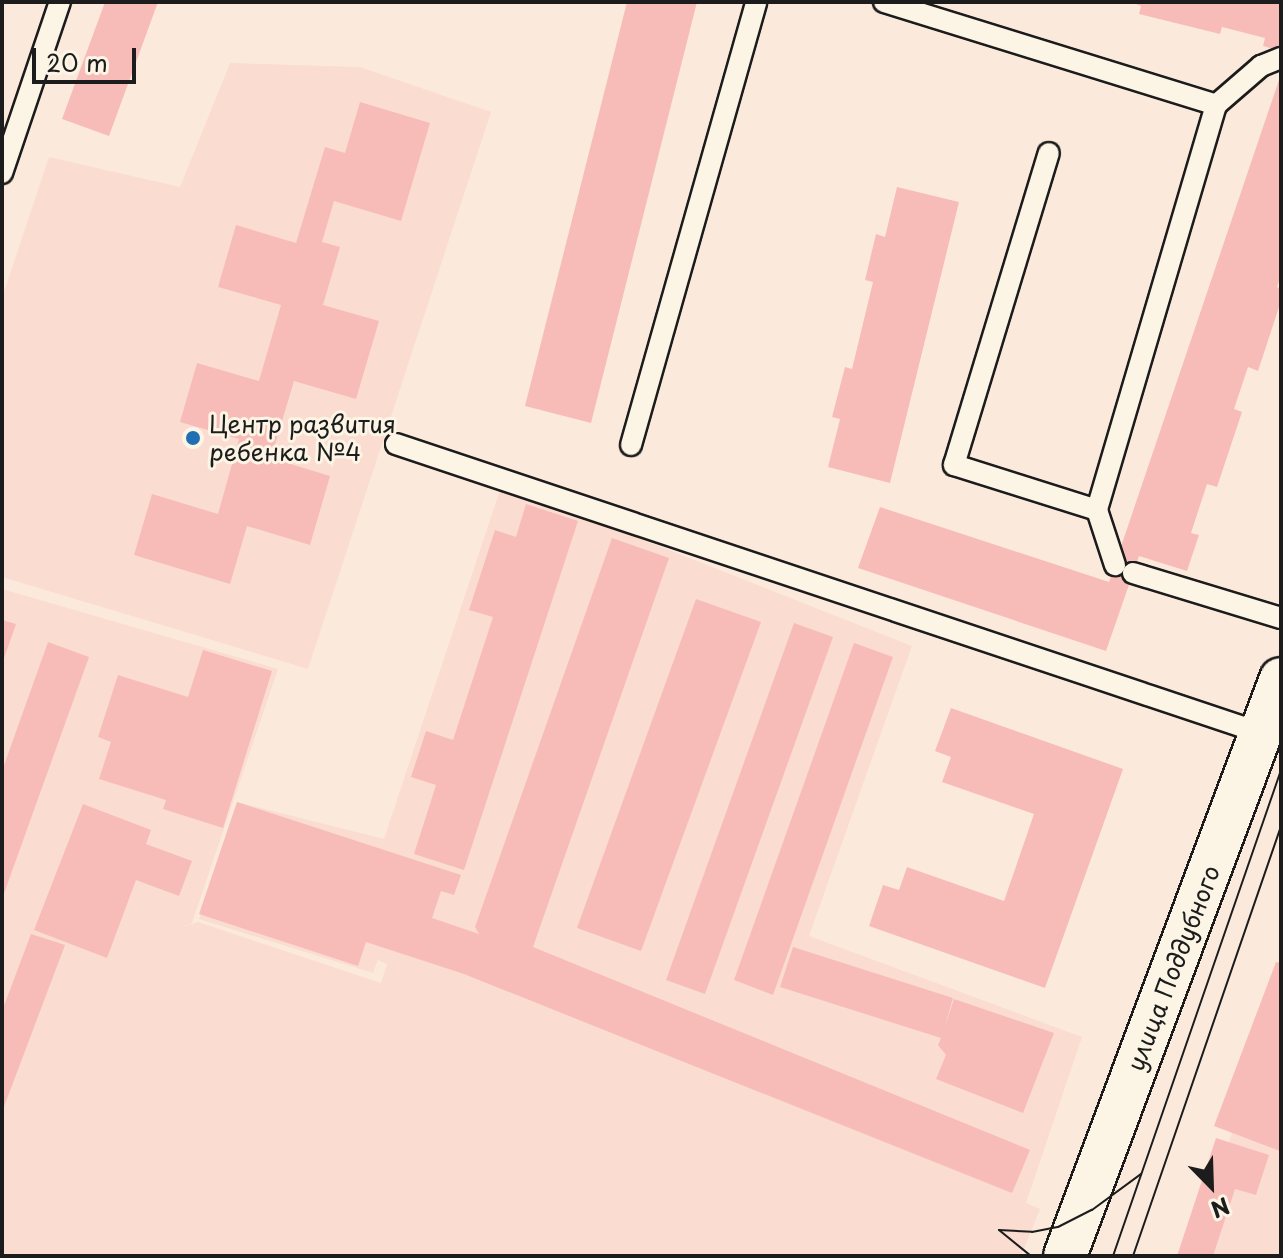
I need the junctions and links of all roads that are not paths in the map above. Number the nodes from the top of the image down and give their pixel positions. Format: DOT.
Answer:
graph roads {
  1 [pos="60,2"];
  2 [pos="756,2"];
  3 [pos="884,2"];
  4 [pos="1281,58"];
  5 [pos="1216,105"];
  6 [pos="1049,153"];
  7 [pos="2,173"];
  8 [pos="396,444"];
  9 [pos="631,445"];
  10 [pos="1097,510"];
  11 [pos="1281,618"];
  12 [pos="1281,679"];
  13 [pos="1261,733"];
  14 [pos="1065,1256"];
  1 -- 7 [label="lane"];
  2 -- 9 [label="lane"];
  3 -- 5 [label="lane"];
  4 -- 5 [label="lane"];
  5 -- 10 [label="lane"];
  6 -- 10 [label="lane"];
  8 -- 13 [label="lane"];
  10 -- 11 [label="lane"];
  12 -- 13 [label="street, улица Поддубного"];
  13 -- 14 [label="street, улица Поддубного"];
}
